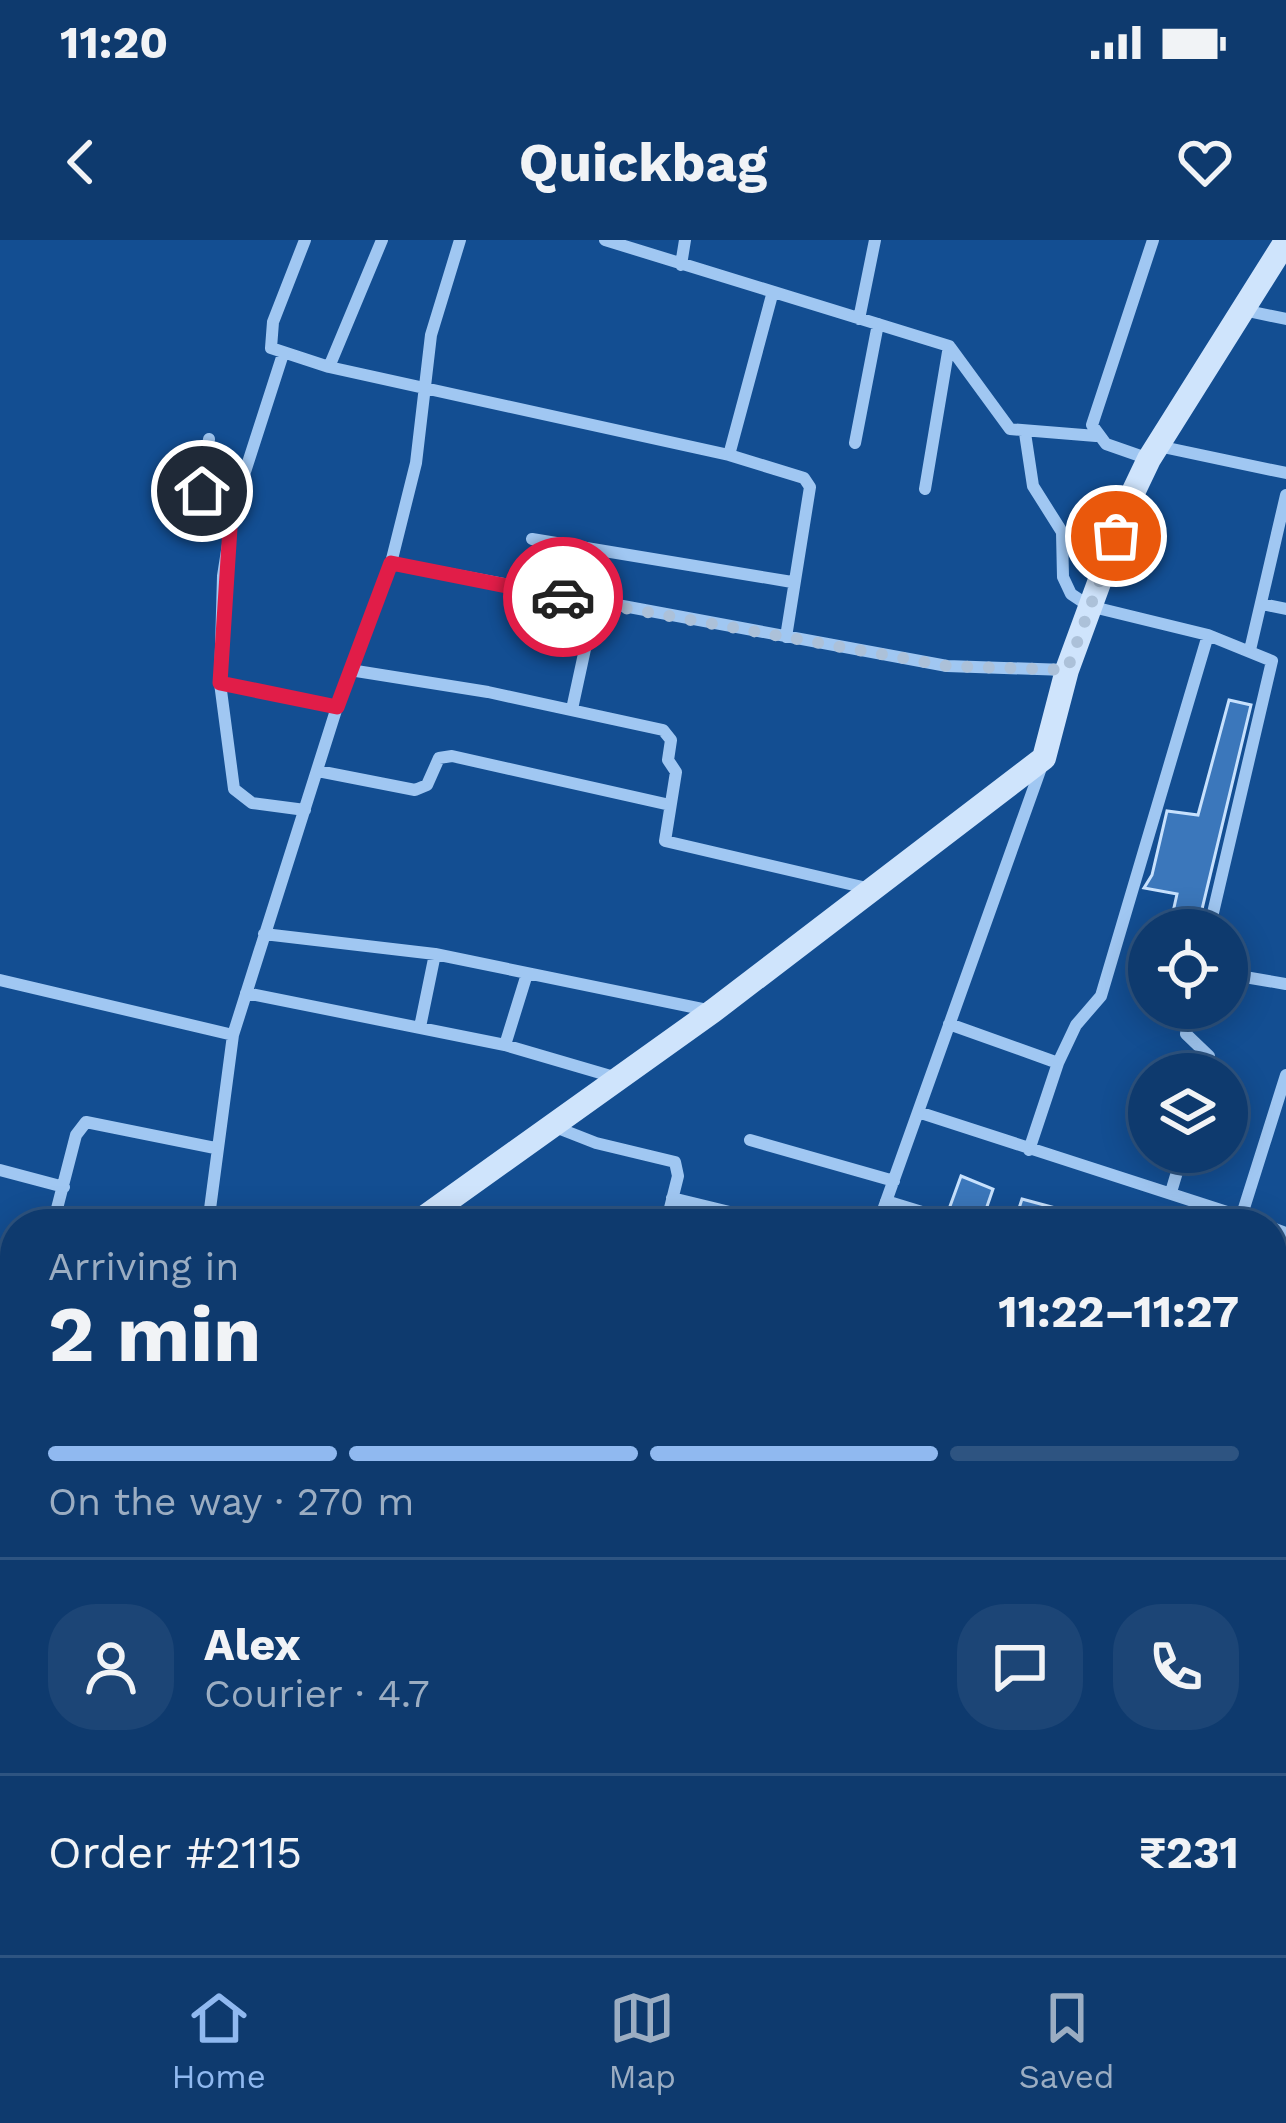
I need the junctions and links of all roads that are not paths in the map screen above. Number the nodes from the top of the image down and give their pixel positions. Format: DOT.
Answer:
graph roads {
  1 [pos="304,240"];
  2 [pos="382,240"];
  3 [pos="460,240"];
  4 [pos="685,240"];
  5 [pos="875,240"];
  6 [pos="1154,240"];
  7 [pos="609,241"];
  8 [pos="1286,242"];
  9 [pos="681,265"];
  10 [pos="772,295"];
  11 [pos="1241,310"];
  12 [pos="859,319"];
  13 [pos="1286,320"];
  14 [pos="878,324"];
  15 [pos="950,346"];
  16 [pos="283,354"];
  17 [pos="329,367"];
  18 [pos="429,385"];
  19 [pos="1024,433"];
  20 [pos="1096,436"];
  21 [pos="209,440"];
  22 [pos="856,443"];
  23 [pos="1153,452"];
  24 [pos="729,455"];
  25 [pos="1286,473"];
  26 [pos="925,489"];
  27 [pos="1286,495"];
  28 [pos="230,528"];
  29 [pos="532,539"];
  30 [pos="1281,547"];
  31 [pos="391,563"];
  32 [pos="792,582"];
  33 [pos="595,603"];
  34 [pos="1262,604"];
  35 [pos="1089,606"];
  36 [pos="1286,609"];
  37 [pos="1208,635"];
  38 [pos="787,637"];
  39 [pos="1250,650"];
  40 [pos="1279,662"];
  41 [pos="350,670"];
  42 [pos="1067,670"];
  43 [pos="220,683"];
  44 [pos="337,707"];
  45 [pos="572,709"];
  46 [pos="1045,758"];
  47 [pos="318,772"];
  48 [pos="670,805"];
  49 [pos="305,809"];
  50 [pos="872,890"];
  51 [pos="1214,909"];
  52 [pos="264,934"];
  53 [pos="435,954"];
  54 [pos="527,974"];
  55 [pos="1248,978"];
  56 [pos="0,980"];
  57 [pos="1286,984"];
  58 [pos="246,993"];
  59 [pos="713,1011"];
  60 [pos="949,1024"];
  61 [pos="420,1027"];
  62 [pos="1187,1029"];
  63 [pos="233,1035"];
  64 [pos="505,1045"];
  65 [pos="1206,1053"];
  66 [pos="1058,1063"];
  67 [pos="1286,1075"];
  68 [pos="614,1077"];
  69 [pos="918,1112"];
  70 [pos="549,1125"];
  71 [pos="750,1140"];
  72 [pos="215,1148"];
  73 [pos="1029,1150"];
  74 [pos="0,1170"];
  75 [pos="1177,1173"];
  76 [pos="894,1181"];
  77 [pos="64,1187"];
  78 [pos="1171,1192"];
  79 [pos="672,1198"];
  80 [pos="886,1201"];
  81 [pos="57,1209"];
  82 [pos="209,1209"];
  83 [pos="435,1209"];
  84 [pos="669,1209"];
  85 [pos="717,1209"];
  86 [pos="883,1209"];
  87 [pos="912,1209"];
  88 [pos="1213,1209"];
  89 [pos="1243,1209"];
  1 -- 16 [label="street"];
  2 -- 17 [label="street"];
  3 -- 18 [label="street"];
  4 -- 9 [label="street"];
  5 -- 12 [label="street"];
  6 -- 20 [label="street"];
  7 -- 9 [label="street"];
  8 -- 11 [label="main road"];
  9 -- 10 [label="street"];
  10 -- 12 [label="street"];
  10 -- 24 [label="street"];
  11 -- 13 [label="street"];
  11 -- 23 [label="main road"];
  12 -- 14 [label="street"];
  14 -- 15 [label="street"];
  14 -- 22 [label="street"];
  15 -- 19 [label="street"];
  15 -- 26 [label="street"];
  16 -- 17 [label="street"];
  16 -- 28 [label="street"];
  17 -- 18 [label="street"];
  18 -- 24 [label="street"];
  18 -- 31 [label="street"];
  19 -- 20 [label="street"];
  19 -- 35 [label="street"];
  20 -- 23 [label="street"];
  21 -- 28 [label="street"];
  23 -- 25 [label="street"];
  23 -- 35 [label="main road"];
  24 -- 32 [label="street"];
  27 -- 30 [label="street"];
  28 -- 43 [label="street"];
  29 -- 32 [label="street"];
  30 -- 34 [label="street"];
  31 -- 33 [label="street"];
  31 -- 41 [label="street"];
  32 -- 38 [label="street"];
  33 -- 38 [label="street"];
  33 -- 45 [label="street"];
  34 -- 36 [label="street"];
  34 -- 39 [label="street"];
  35 -- 37 [label="street"];
  35 -- 42 [label="main road"];
  37 -- 39 [label="street"];
  37 -- 66 [label="street"];
  38 -- 42 [label="street"];
  39 -- 40 [label="street"];
  40 -- 51 [label="street"];
  41 -- 44 [label="street"];
  41 -- 45 [label="street"];
  42 -- 46 [label="main road"];
  43 -- 44 [label="street"];
  43 -- 49 [label="street"];
  44 -- 47 [label="street"];
  45 -- 48 [label="street"];
  46 -- 50 [label="main road"];
  46 -- 60 [label="street"];
  47 -- 48 [label="street"];
  47 -- 49 [label="street"];
  48 -- 50 [label="street"];
  49 -- 52 [label="street"];
  50 -- 59 [label="main road"];
  52 -- 53 [label="street"];
  52 -- 58 [label="street"];
  53 -- 54 [label="street"];
  53 -- 61 [label="street"];
  54 -- 59 [label="street"];
  54 -- 64 [label="street"];
  55 -- 57 [label="street"];
  56 -- 63 [label="street"];
  58 -- 61 [label="street"];
  58 -- 63 [label="street"];
  59 -- 68 [label="main road"];
  60 -- 66 [label="street"];
  60 -- 69 [label="street"];
  61 -- 64 [label="street"];
  62 -- 65 [label="street"];
  63 -- 72 [label="street"];
  64 -- 68 [label="street"];
  66 -- 73 [label="street"];
  67 -- 89 [label="street"];
  68 -- 70 [label="main road"];
  69 -- 73 [label="street"];
  69 -- 76 [label="street"];
  70 -- 79 [label="street"];
  70 -- 83 [label="main road"];
  71 -- 76 [label="street"];
  72 -- 77 [label="street"];
  72 -- 82 [label="street"];
  73 -- 78 [label="street"];
  74 -- 77 [label="street"];
  75 -- 78 [label="street"];
  76 -- 80 [label="street"];
  77 -- 81 [label="street"];
  78 -- 88 [label="street"];
  79 -- 84 [label="street"];
  79 -- 85 [label="street"];
  80 -- 86 [label="street"];
  80 -- 87 [label="street"];
}
